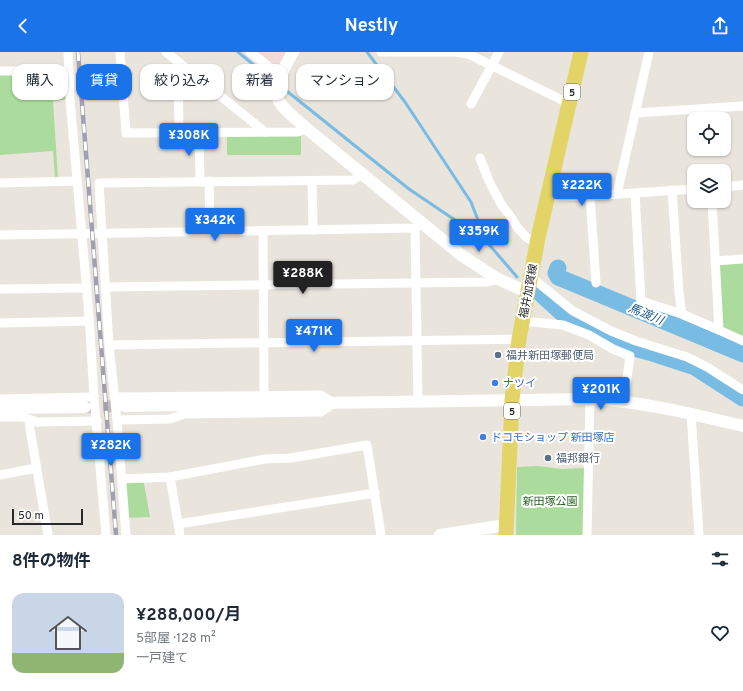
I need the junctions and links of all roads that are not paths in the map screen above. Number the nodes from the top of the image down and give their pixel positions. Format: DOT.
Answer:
graph roads {
  1 [pos="68,52"];
  2 [pos="120,52"];
  3 [pos="166,52"];
  4 [pos="250,52"];
  5 [pos="293,52"];
  6 [pos="381,52"];
  7 [pos="455,52"];
  8 [pos="499,52"];
  9 [pos="581,52"];
  10 [pos="649,52"];
  11 [pos="178,62"];
  12 [pos="266,64"];
  13 [pos="287,64"];
  14 [pos="491,66"];
  15 [pos="0,71"];
  16 [pos="69,71"];
  17 [pos="278,100"];
  18 [pos="471,104"];
  19 [pos="570,104"];
  20 [pos="743,106"];
  21 [pos="635,113"];
  22 [pos="306,128"];
  23 [pos="179,132"];
  24 [pos="199,132"];
  25 [pos="265,132"];
  26 [pos="480,158"];
  27 [pos="363,174"];
  28 [pos="77,181"];
  29 [pos="312,181"];
  30 [pos="205,182"];
  31 [pos="0,184"];
  32 [pos="743,186"];
  33 [pos="731,187"];
  34 [pos="687,189"];
  35 [pos="672,190"];
  36 [pos="549,192"];
  37 [pos="635,193"];
  38 [pos="617,194"];
  39 [pos="590,196"];
  40 [pos="712,208"];
  41 [pos="419,226"];
  42 [pos="313,230"];
  43 [pos="263,231"];
  44 [pos="210,232"];
  45 [pos="82,234"];
  46 [pos="102,234"];
  47 [pos="0,235"];
  48 [pos="537,244"];
  49 [pos="743,259"];
  50 [pos="715,261"];
  51 [pos="498,279"];
  52 [pos="416,283"];
  53 [pos="596,283"];
  54 [pos="263,285"];
  55 [pos="529,285"];
  56 [pos="105,287"];
  57 [pos="87,288"];
  58 [pos="0,289"];
  59 [pos="682,314"];
  60 [pos="89,321"];
  61 [pos="522,321"];
  62 [pos="0,323"];
  63 [pos="719,330"];
  64 [pos="519,339"];
  65 [pos="417,341"];
  66 [pos="743,341"];
  67 [pos="264,343"];
  68 [pos="109,346"];
  69 [pos="743,390"];
  70 [pos="264,396"];
  71 [pos="94,397"];
  72 [pos="115,397"];
  73 [pos="0,399"];
  74 [pos="590,399"];
  75 [pos="512,400"];
  76 [pos="616,400"];
  77 [pos="418,402"];
  78 [pos="334,403"];
  79 [pos="124,406"];
  80 [pos="85,407"];
  81 [pos="0,408"];
  82 [pos="691,413"];
  83 [pos="0,417"];
  84 [pos="29,420"];
  85 [pos="117,420"];
  86 [pos="96,421"];
  87 [pos="743,426"];
  88 [pos="36,468"];
  89 [pos="0,475"];
  90 [pos="170,477"];
  91 [pos="122,479"];
  92 [pos="375,493"];
  93 [pos="178,524"];
  94 [pos="506,530"];
  95 [pos="48,535"];
  96 [pos="106,535"];
  97 [pos="126,535"];
  98 [pos="180,535"];
  99 [pos="382,535"];
  100 [pos="440,535"];
  101 [pos="587,535"];
  102 [pos="699,535"];
  1 -- 16 [label="street"];
  2 -- 23 [label="street"];
  3 -- 11 [label="street"];
  4 -- 12 [label="street"];
  5 -- 13 [label="street"];
  6 -- 7 [label="street"];
  7 -- 14 [label="street"];
  8 -- 14 [label="street"];
  9 -- 19 [label="main road, 福井加賀線 / 5"];
  10 -- 21 [label="street"];
  11 -- 23 [label="street"];
  11 -- 25 [label="street"];
  14 -- 18 [label="street"];
  14 -- 19 [label="street"];
  15 -- 16 [label="street"];
  16 -- 28 [label="street"];
  17 -- 22 [label="street"];
  19 -- 36 [label="main road, 福井加賀線 / 5"];
  20 -- 21 [label="street"];
  21 -- 38 [label="street"];
  22 -- 25 [label="street"];
  22 -- 27 [label="street"];
  23 -- 24 [label="street"];
  24 -- 25 [label="street"];
  24 -- 30 [label="street"];
  26 -- 48 [label="street"];
  27 -- 29 [label="street"];
  27 -- 41 [label="street"];
  28 -- 31 [label="street"];
  28 -- 45 [label="street"];
  29 -- 30 [label="street"];
  29 -- 42 [label="street"];
  30 -- 44 [label="street"];
  30 -- 46 [label="street"];
  32 -- 33 [label="street"];
  34 -- 35 [label="street"];
  35 -- 37 [label="street"];
  35 -- 59 [label="street"];
  36 -- 39 [label="street"];
  36 -- 48 [label="main road, 福井加賀線 / 5"];
  37 -- 38 [label="street"];
  37 -- 59 [label="street"];
  38 -- 39 [label="street"];
  39 -- 53 [label="street"];
  40 -- 50 [label="street"];
  41 -- 42 [label="street"];
  41 -- 51 [label="street"];
  41 -- 52 [label="street"];
  42 -- 43 [label="street"];
  43 -- 44 [label="street"];
  43 -- 54 [label="street"];
  44 -- 46 [label="street"];
  45 -- 46 [label="street"];
  45 -- 47 [label="street"];
  45 -- 57 [label="street"];
  46 -- 56 [label="street"];
  48 -- 55 [label="main road, 福井加賀線 / 5"];
  49 -- 50 [label="street"];
  50 -- 63 [label="street"];
  51 -- 52 [label="street"];
  51 -- 55 [label="street"];
  52 -- 54 [label="street"];
  52 -- 65 [label="street"];
  54 -- 56 [label="street"];
  54 -- 67 [label="street"];
  55 -- 61 [label="main road, 福井加賀線 / 5"];
  55 -- 69 [label="street"];
  56 -- 68 [label="street"];
  57 -- 58 [label="street"];
  57 -- 60 [label="street"];
  59 -- 63 [label="street"];
  60 -- 62 [label="street"];
  60 -- 71 [label="street"];
  61 -- 64 [label="main road, 福井加賀線 / 5"];
  61 -- 76 [label="street"];
  63 -- 66 [label="street"];
  64 -- 65 [label="street"];
  64 -- 75 [label="main road, 福井加賀線 / 5"];
  65 -- 67 [label="street"];
  65 -- 77 [label="street"];
  67 -- 68 [label="street"];
  67 -- 70 [label="street"];
  68 -- 72 [label="street"];
  70 -- 72 [label="street"];
  70 -- 78 [label="street"];
  71 -- 73 [label="street"];
  71 -- 86 [label="street"];
  72 -- 85 [label="street"];
  74 -- 75 [label="street"];
  74 -- 76 [label="street"];
  74 -- 101 [label="street"];
  75 -- 77 [label="street"];
  75 -- 94 [label="main road, 福井加賀線 / 5"];
  76 -- 82 [label="street"];
  77 -- 78 [label="street"];
  78 -- 79 [label="street"];
  78 -- 85 [label="street"];
  80 -- 81 [label="street"];
  82 -- 87 [label="street"];
  82 -- 102 [label="street"];
  83 -- 84 [label="street"];
  84 -- 86 [label="street"];
  84 -- 88 [label="street"];
  85 -- 91 [label="street"];
  86 -- 96 [label="street"];
  88 -- 89 [label="street"];
  88 -- 95 [label="street"];
  90 -- 91 [label="street"];
  90 -- 92 [label="street"];
  90 -- 93 [label="street"];
  91 -- 97 [label="street"];
  92 -- 93 [label="street"];
  92 -- 99 [label="street"];
  93 -- 98 [label="street"];
  94 -- 100 [label="street"];
}
